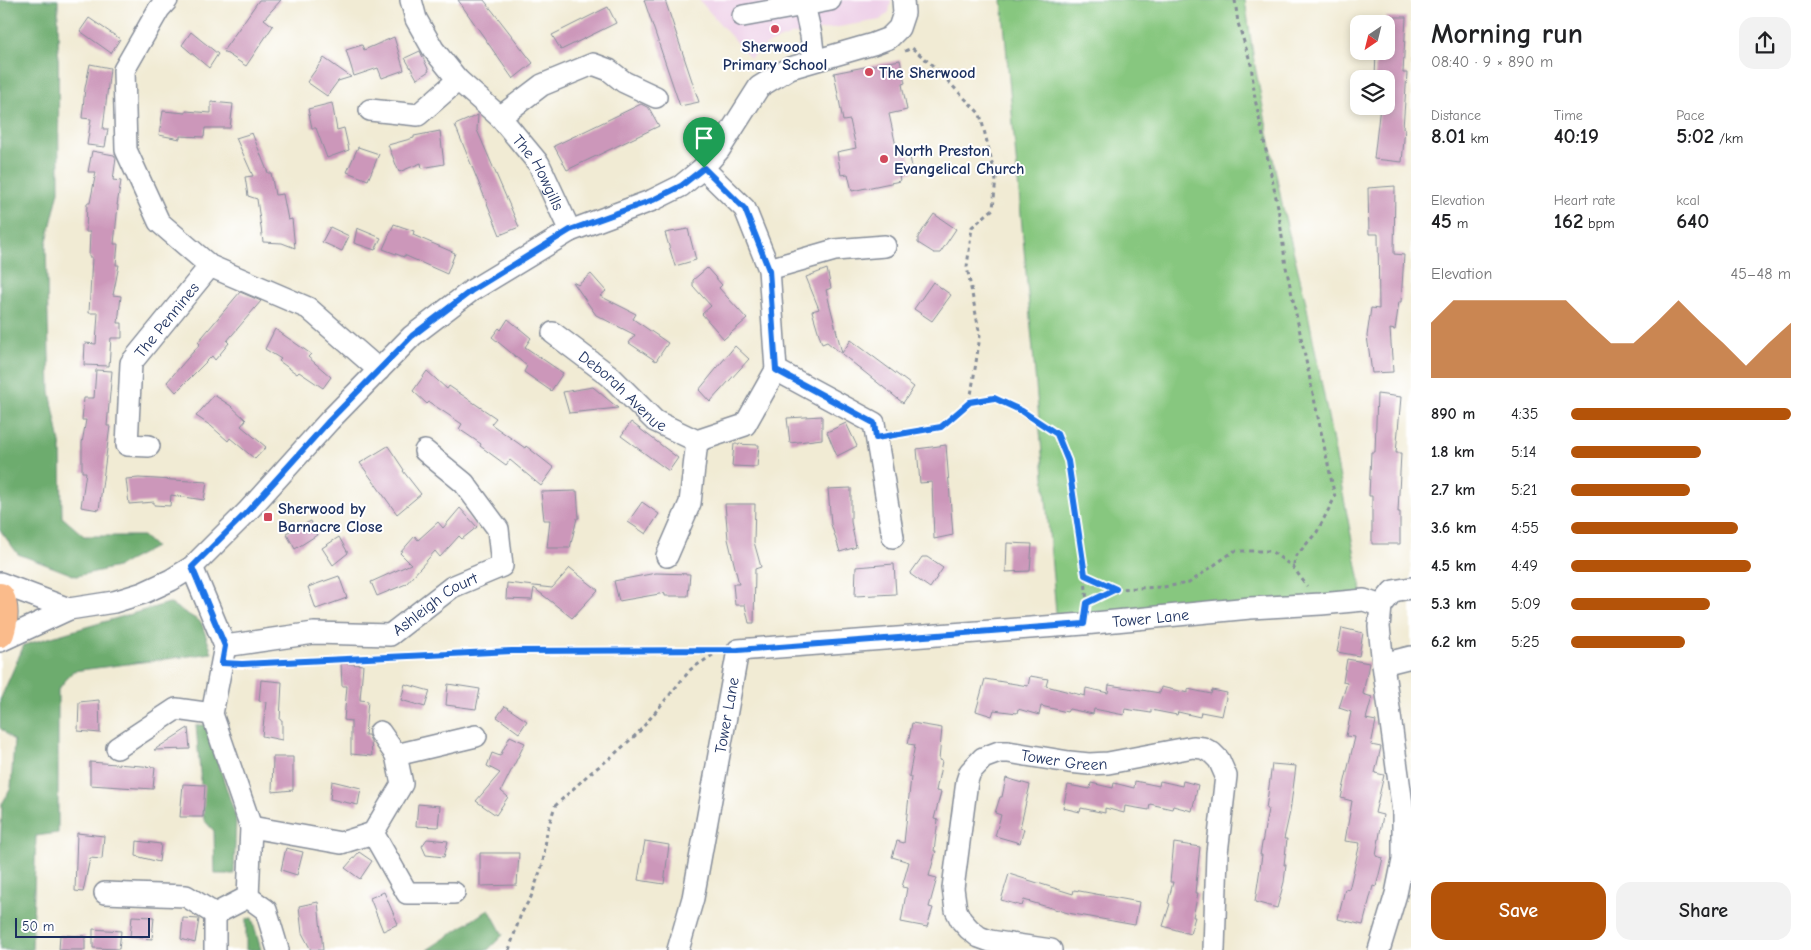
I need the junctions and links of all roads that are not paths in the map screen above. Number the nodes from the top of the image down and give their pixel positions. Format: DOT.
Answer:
graph roads {
  1 [pos="167,0"];
  2 [pos="411,0"];
  3 [pos="830,0"];
  4 [pos="903,0"];
  5 [pos="804,4"];
  6 [pos="743,16"];
  7 [pos="814,60"];
  8 [pos="458,80"];
  9 [pos="656,97"];
  10 [pos="370,110"];
  11 [pos="500,117"];
  12 [pos="704,168"];
  13 [pos="570,230"];
  14 [pos="885,246"];
  15 [pos="210,266"];
  16 [pos="769,270"];
  17 [pos="552,333"];
  18 [pos="379,370"];
  19 [pos="776,370"];
  20 [pos="697,442"];
  21 [pos="149,446"];
  22 [pos="425,451"];
  23 [pos="893,537"];
  24 [pos="666,556"];
  25 [pos="192,567"];
  26 [pos="0,583"];
  27 [pos="1411,588"];
  28 [pos="0,597"];
  29 [pos="1381,606"];
  30 [pos="69,609"];
  31 [pos="0,633"];
  32 [pos="0,641"];
  33 [pos="223,655"];
  34 [pos="1411,657"];
  35 [pos="1382,664"];
  36 [pos="212,714"];
  37 [pos="380,732"];
  38 [pos="476,736"];
  39 [pos="117,748"];
  40 [pos="396,755"];
  41 [pos="1407,813"];
  42 [pos="251,827"];
  43 [pos="373,833"];
  44 [pos="105,893"];
  45 [pos="454,893"];
  46 [pos="248,898"];
  47 [pos="215,914"];
  48 [pos="215,950"];
  49 [pos="278,950"];
  50 [pos="678,950"];
  51 [pos="1051,950"];
  52 [pos="1214,950"];
  53 [pos="1379,950"];
  1 -- 15 [label="street, The Pennines"];
  2 -- 8 [label="street, The Howgills"];
  3 -- 5 [label="street"];
  4 -- 7 [label="street"];
  5 -- 6 [label="street"];
  5 -- 7 [label="street"];
  7 -- 12 [label="street"];
  8 -- 10 [label="street"];
  8 -- 11 [label="street, The Howgills"];
  9 -- 11 [label="street, The Howgills"];
  11 -- 13 [label="street, The Howgills"];
  12 -- 13 [label="street"];
  12 -- 16 [label="street"];
  13 -- 18 [label="street"];
  14 -- 16 [label="street"];
  15 -- 18 [label="street, The Pennines"];
  15 -- 21 [label="street, The Pennines"];
  16 -- 19 [label="street"];
  17 -- 20 [label="street, Deborah Avenue"];
  18 -- 25 [label="street"];
  19 -- 20 [label="street"];
  19 -- 23 [label="street"];
  20 -- 24 [label="street"];
  22 -- 33 [label="street, Ashleigh Court"];
  25 -- 30 [label="street"];
  25 -- 33 [label="street"];
  26 -- 30 [label="street"];
  27 -- 29 [label="street"];
  28 -- 31 [label="main road"];
  29 -- 35 [label="street"];
  29 -- 50 [label="street, Tower Lane"];
  30 -- 32 [label="street"];
  33 -- 36 [label="street"];
  34 -- 35 [label="street"];
  35 -- 41 [label="street"];
  36 -- 39 [label="street"];
  36 -- 42 [label="street"];
  37 -- 40 [label="street"];
  38 -- 40 [label="street"];
  40 -- 43 [label="street"];
  41 -- 53 [label="street"];
  42 -- 43 [label="street"];
  42 -- 46 [label="street"];
  43 -- 45 [label="street"];
  44 -- 47 [label="street"];
  46 -- 47 [label="street"];
  46 -- 49 [label="street"];
  47 -- 48 [label="street"];
  51 -- 52 [label="street, Tower Green"];
}
